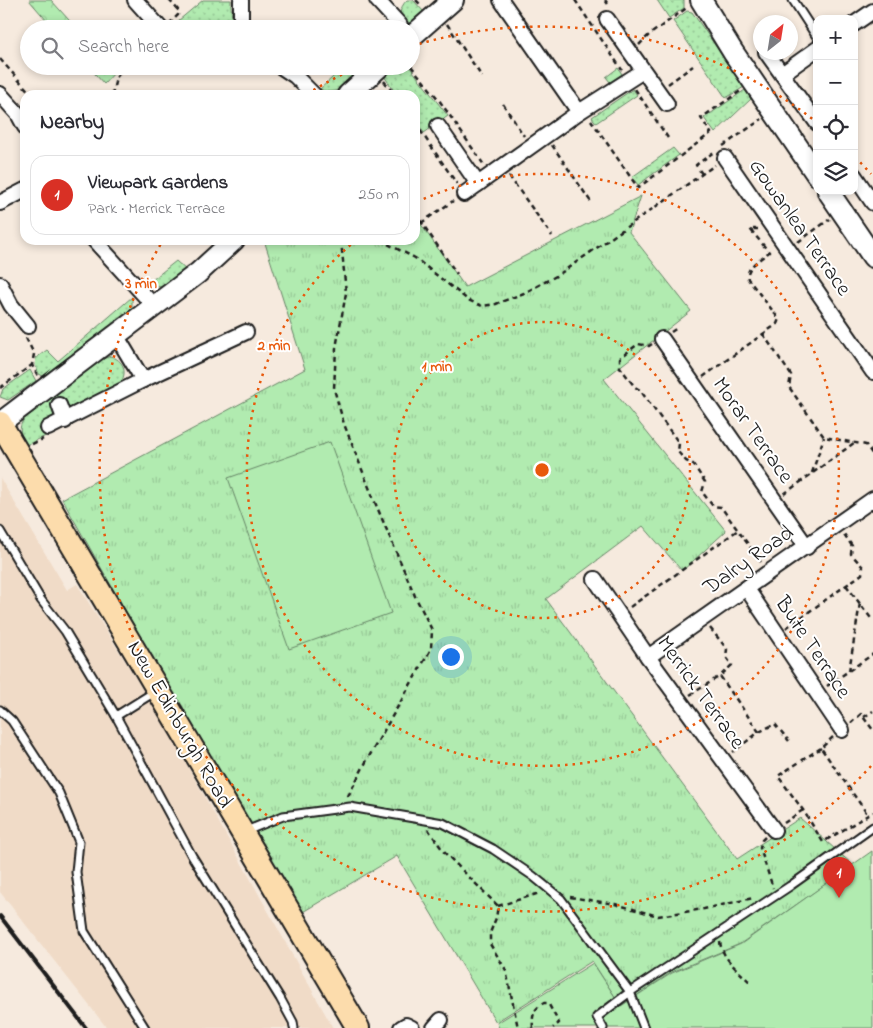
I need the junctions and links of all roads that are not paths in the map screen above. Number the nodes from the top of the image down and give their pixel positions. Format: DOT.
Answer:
graph roads {
  1 [pos="135,0"];
  2 [pos="241,0"];
  3 [pos="377,0"];
  4 [pos="501,0"];
  5 [pos="793,0"];
  6 [pos="696,2"];
  7 [pos="446,6"];
  8 [pos="873,11"];
  9 [pos="607,19"];
  10 [pos="158,20"];
  11 [pos="241,20"];
  12 [pos="396,20"];
  13 [pos="858,21"];
  14 [pos="420,22"];
  15 [pos="813,30"];
  16 [pos="813,52"];
  17 [pos="772,60"];
  18 [pos="644,71"];
  19 [pos="782,74"];
  20 [pos="294,75"];
  21 [pos="370,75"];
  22 [pos="309,90"];
  23 [pos="354,90"];
  24 [pos="0,94"];
  25 [pos="666,104"];
  26 [pos="581,111"];
  27 [pos="813,117"];
  28 [pos="20,118"];
  29 [pos="438,126"];
  30 [pos="725,158"];
  31 [pos="813,168"];
  32 [pos="858,178"];
  33 [pos="478,184"];
  34 [pos="869,187"];
  35 [pos="462,191"];
  36 [pos="20,193"];
  37 [pos="831,195"];
  38 [pos="873,203"];
  39 [pos="0,204"];
  40 [pos="99,245"];
  41 [pos="229,245"];
  42 [pos="873,257"];
  43 [pos="0,284"];
  44 [pos="154,306"];
  45 [pos="5,310"];
  46 [pos="28,326"];
  47 [pos="246,332"];
  48 [pos="116,335"];
  49 [pos="662,339"];
  50 [pos="873,372"];
  51 [pos="143,380"];
  52 [pos="59,405"];
  53 [pos="65,421"];
  54 [pos="0,423"];
  55 [pos="48,428"];
  56 [pos="873,499"];
  57 [pos="0,531"];
  58 [pos="807,547"];
  59 [pos="595,579"];
  60 [pos="747,589"];
  61 [pos="648,657"];
  62 [pos="158,689"];
  63 [pos="0,710"];
  64 [pos="116,716"];
  65 [pos="842,730"];
  66 [pos="873,827"];
  67 [pos="774,830"];
  68 [pos="242,833"];
  69 [pos="630,992"];
  70 [pos="145,1028"];
  71 [pos="294,1028"];
  72 [pos="358,1028"];
  73 [pos="401,1028"];
  74 [pos="412,1028"];
  75 [pos="603,1028"];
  76 [pos="644,1028"];
  1 -- 10 [label="street"];
  2 -- 11 [label="street"];
  3 -- 12 [label="street"];
  4 -- 26 [label="street"];
  5 -- 15 [label="lane"];
  6 -- 31 [label="street"];
  7 -- 14 [label="street"];
  8 -- 13 [label="street"];
  9 -- 18 [label="street"];
  16 -- 19 [label="street"];
  17 -- 19 [label="street"];
  18 -- 25 [label="street"];
  18 -- 26 [label="street"];
  19 -- 27 [label="street"];
  20 -- 22 [label="street"];
  21 -- 23 [label="street"];
  24 -- 28 [label="street"];
  26 -- 33 [label="street"];
  29 -- 33 [label="street"];
  30 -- 50 [label="street, Gowanlea Terrace"];
  32 -- 34 [label="street"];
  33 -- 35 [label="street"];
  34 -- 38 [label="street"];
  36 -- 39 [label="street"];
  37 -- 42 [label="street"];
  40 -- 44 [label="street"];
  41 -- 44 [label="street"];
  43 -- 45 [label="street"];
  44 -- 48 [label="street"];
  45 -- 46 [label="street"];
  47 -- 51 [label="street"];
  48 -- 51 [label="street"];
  48 -- 54 [label="street"];
  49 -- 58 [label="street, Morar Terrace"];
  51 -- 53 [label="street"];
  52 -- 53 [label="street"];
  53 -- 55 [label="street"];
  54 -- 62 [label="main road, New Edinburgh Road"];
  56 -- 58 [label="street, Dalry Road"];
  57 -- 64 [label="lane"];
  58 -- 60 [label="street, Dalry Road"];
  59 -- 61 [label="street, Merrick Terrace"];
  60 -- 61 [label="street, Dalry Road"];
  60 -- 65 [label="street, Bute Terrace"];
  61 -- 67 [label="street, Merrick Terrace"];
  62 -- 64 [label="lane"];
  62 -- 68 [label="main road, New Edinburgh Road"];
  63 -- 70 [label="lane"];
  64 -- 71 [label="lane"];
  66 -- 69 [label="lane"];
  68 -- 69 [label="lane"];
  68 -- 72 [label="main road, New Edinburgh Road"];
  69 -- 75 [label="lane"];
  69 -- 76 [label="lane"];
  73 -- 74 [label="street"];
}
